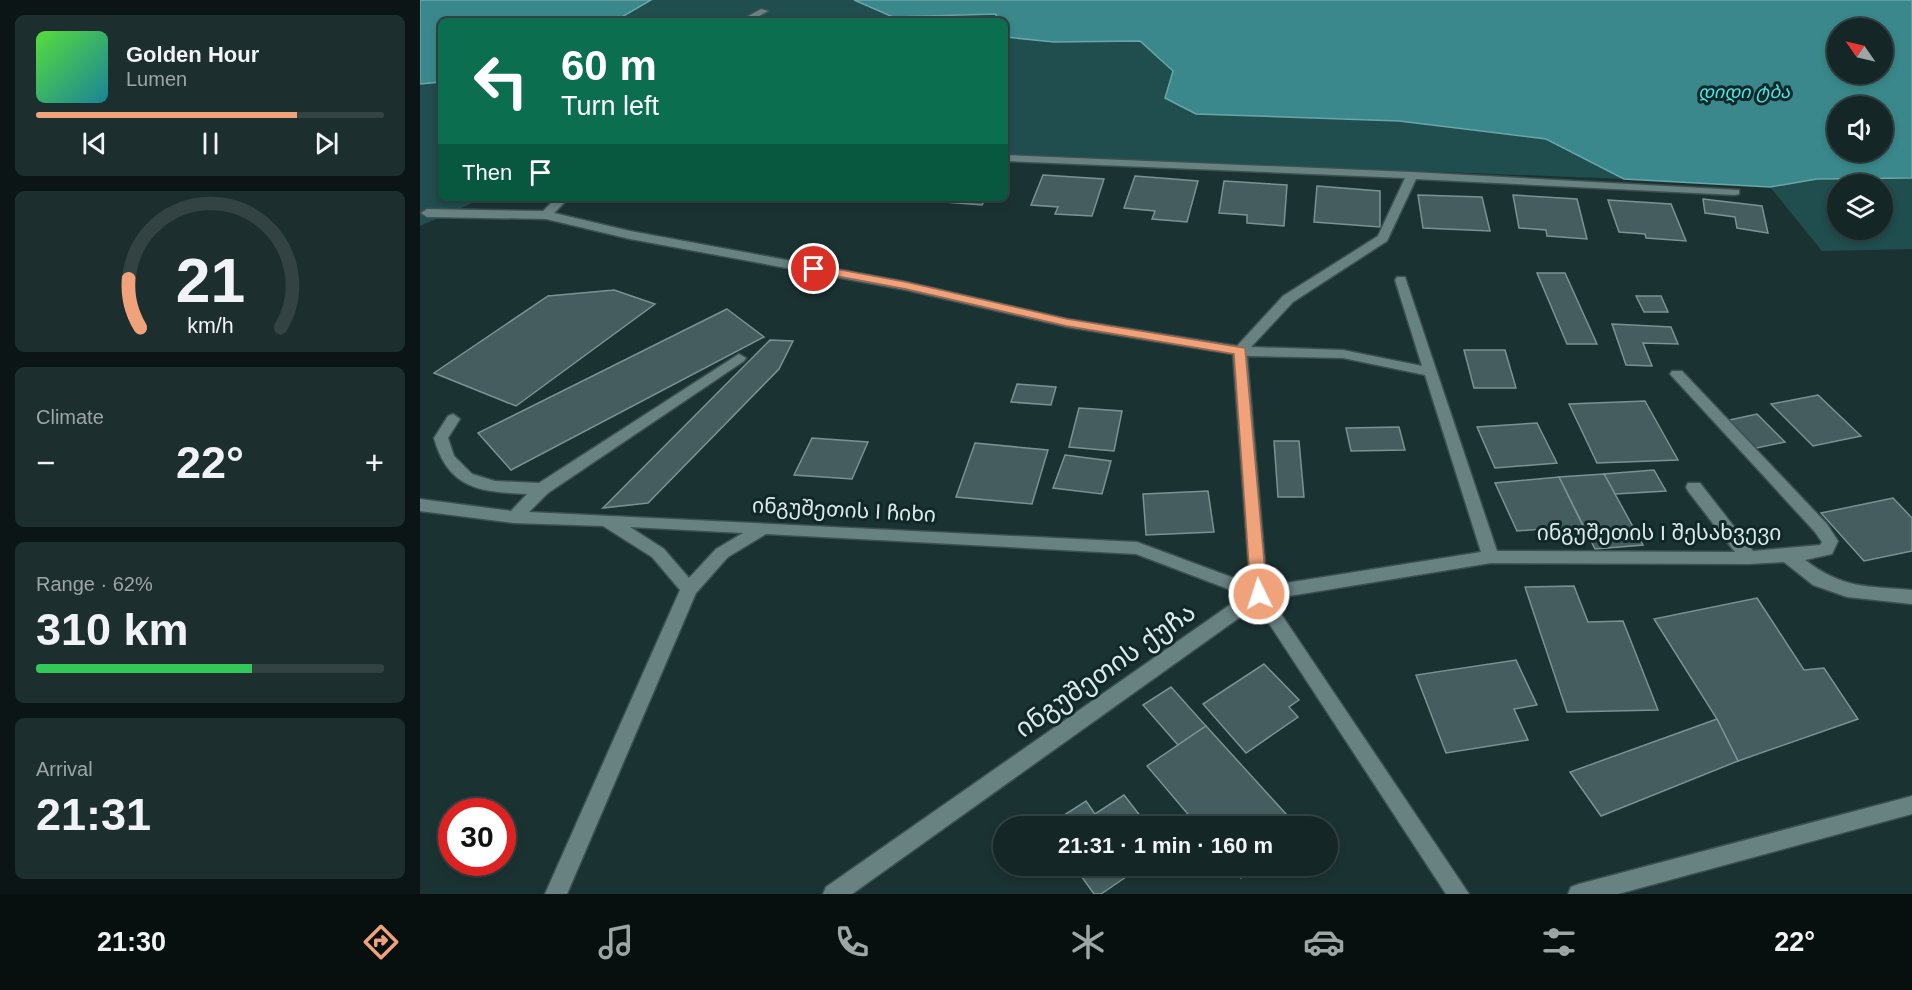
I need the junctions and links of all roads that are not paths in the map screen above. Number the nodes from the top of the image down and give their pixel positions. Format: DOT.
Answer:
graph roads {
  1 [pos="765,11"];
  2 [pos="750,18"];
  3 [pos="1008,158"];
  4 [pos="1412,175"];
  5 [pos="1735,192"];
  6 [pos="560,201"];
  7 [pos="427,213"];
  8 [pos="546,215"];
  9 [pos="1401,280"];
  10 [pos="1240,351"];
  11 [pos="739,358"];
  12 [pos="1431,372"];
  13 [pos="1677,374"];
  14 [pos="453,419"];
  15 [pos="1694,487"];
  16 [pos="542,489"];
  17 [pos="420,505"];
  18 [pos="514,517"];
  19 [pos="605,520"];
  20 [pos="764,528"];
  21 [pos="1787,555"];
  22 [pos="1491,557"];
  23 [pos="1749,558"];
  24 [pos="689,589"];
  25 [pos="1259,594"];
  26 [pos="1912,597"];
  27 [pos="1912,805"];
  28 [pos="556,894"];
  29 [pos="834,894"];
  30 [pos="1458,894"];
  31 [pos="1579,894"];
  1 -- 2 [label="street"];
  3 -- 4 [label="street"];
  4 -- 5 [label="street"];
  4 -- 10 [label="street"];
  6 -- 8 [label="street"];
  7 -- 8 [label="street"];
  8 -- 10 [label="street"];
  9 -- 12 [label="street"];
  10 -- 12 [label="street"];
  10 -- 25 [label="street"];
  11 -- 16 [label="street"];
  12 -- 22 [label="street"];
  13 -- 21 [label="street, ინგუშეთის I შესახვევი"];
  14 -- 16 [label="street"];
  15 -- 23 [label="street"];
  16 -- 18 [label="street"];
  17 -- 18 [label="street, ინგუშეთის I ჩიხი"];
  18 -- 19 [label="street, ინგუშეთის I ჩიხი"];
  19 -- 20 [label="street, ინგუშეთის I ჩიხი"];
  19 -- 24 [label="street"];
  20 -- 24 [label="street"];
  20 -- 25 [label="street, ინგუშეთის I ჩიხი"];
  21 -- 23 [label="street, ინგუშეთის I შესახვევი"];
  21 -- 26 [label="street"];
  22 -- 23 [label="street, ინგუშეთის I შესახვევი"];
  22 -- 25 [label="street, ინგუშეთის I შესახვევი"];
  24 -- 28 [label="street"];
  25 -- 29 [label="street, ინგუშეთის ქუჩა"];
  25 -- 30 [label="street"];
  27 -- 31 [label="street"];
}
